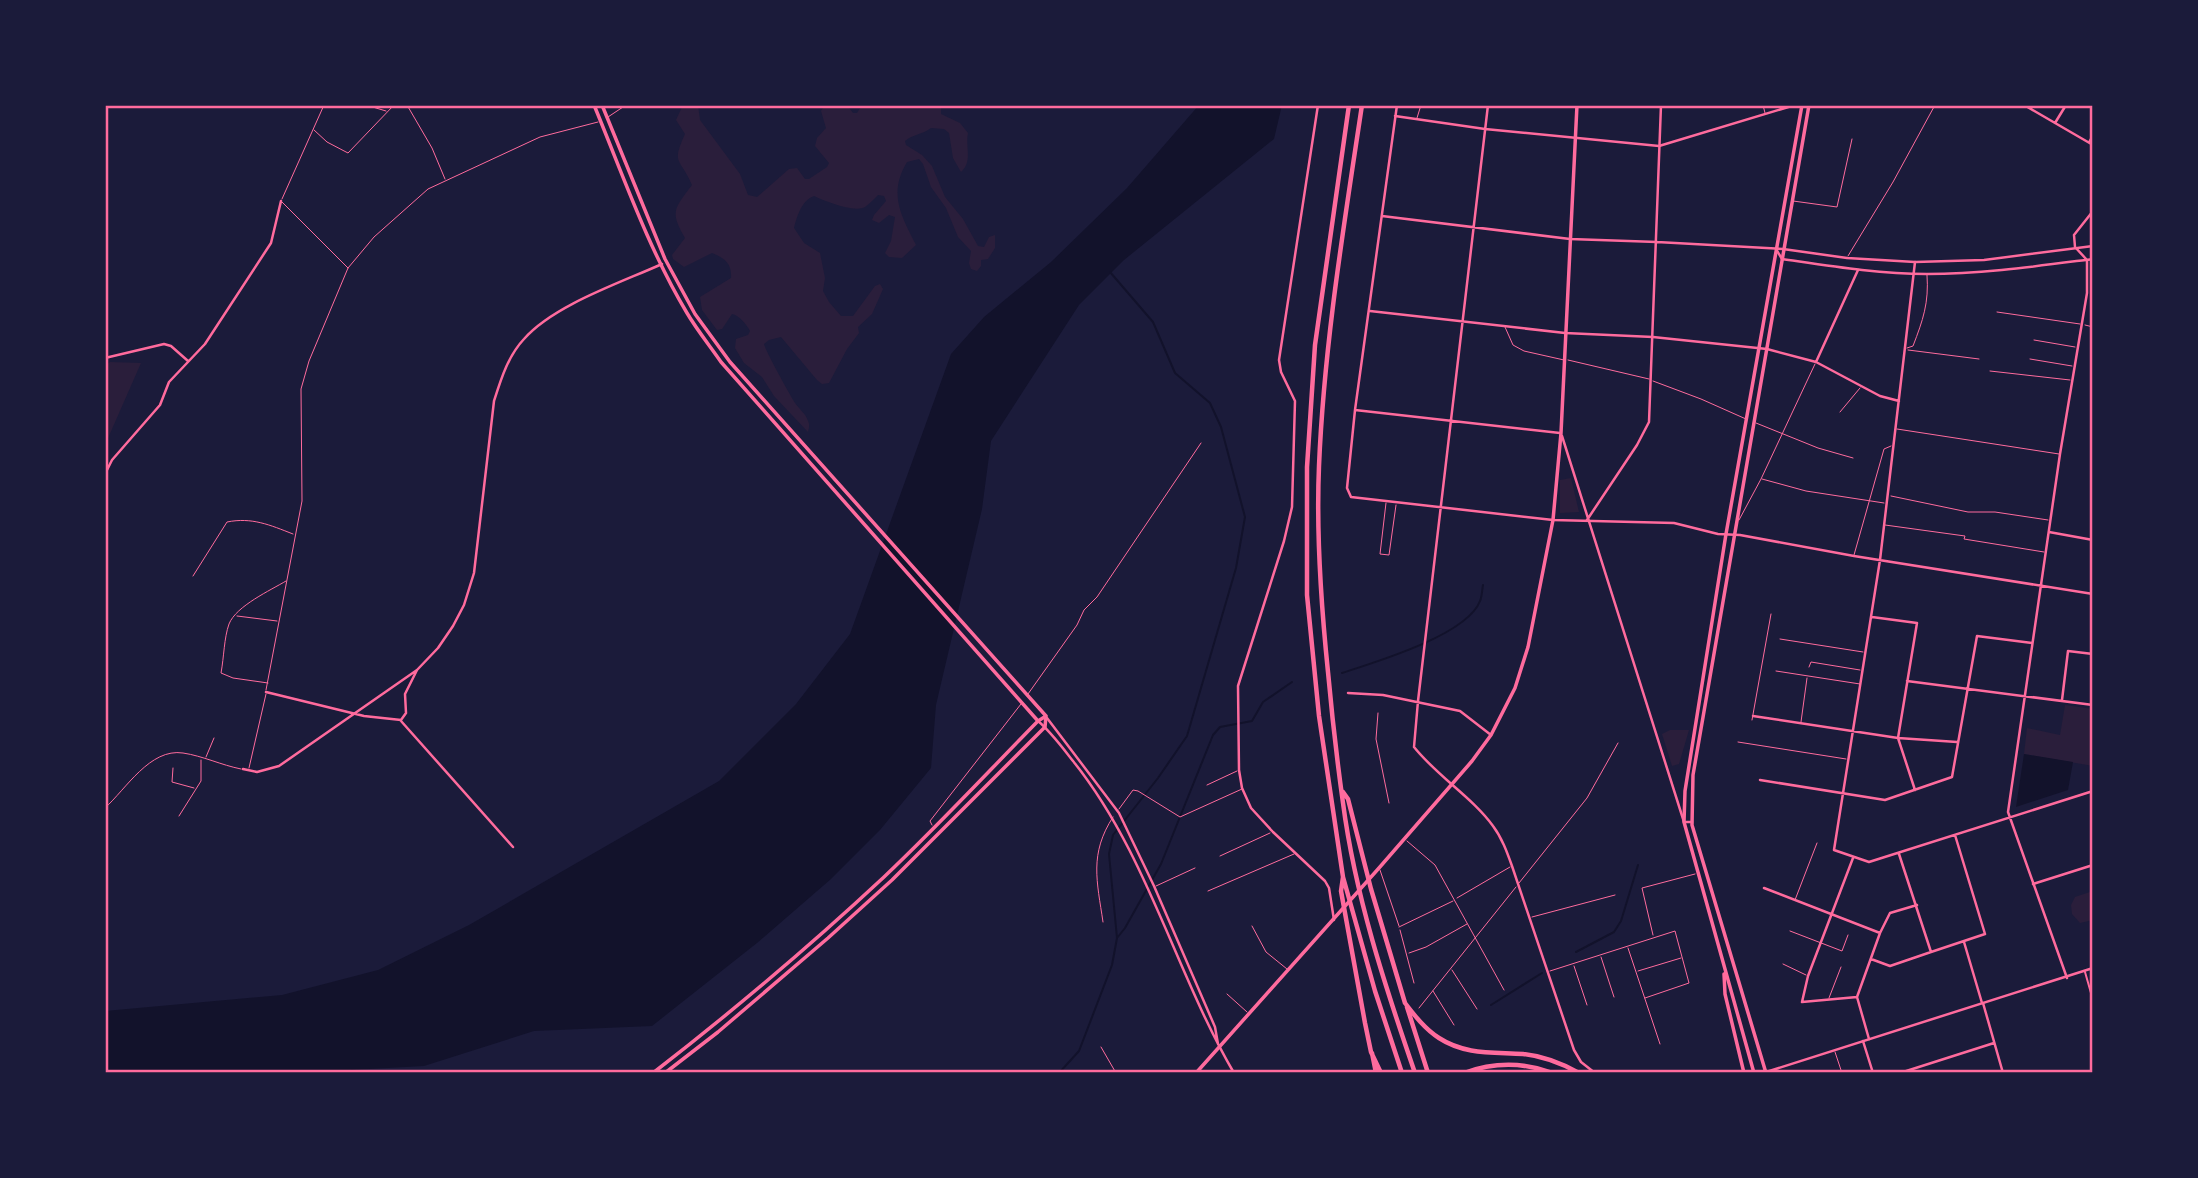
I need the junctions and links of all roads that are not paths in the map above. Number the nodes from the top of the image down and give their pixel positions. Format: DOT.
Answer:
graph roads {
  1 [pos="324,105"];
  2 [pos="366,105"];
  3 [pos="400,105"];
  4 [pos="407,105"];
  5 [pos="594,105"];
  6 [pos="602,105"];
  7 [pos="626,105"];
  8 [pos="1318,105"];
  9 [pos="1349,105"];
  10 [pos="1362,105"];
  11 [pos="1397,105"];
  12 [pos="1421,105"];
  13 [pos="1488,105"];
  14 [pos="1577,105"];
  15 [pos="1661,105"];
  16 [pos="1763,105"];
  17 [pos="1795,105"];
  18 [pos="1802,105"];
  19 [pos="1810,105"];
  20 [pos="1935,105"];
  21 [pos="2024,105"];
  22 [pos="2066,105"];
  23 [pos="388,111"];
  24 [pos="1765,114"];
  25 [pos="1395,116"];
  26 [pos="607,118"];
  27 [pos="1417,120"];
  28 [pos="601,122"];
  29 [pos="2055,123"];
  30 [pos="313,129"];
  31 [pos="1485,129"];
  32 [pos="2093,135"];
  33 [pos="1576,139"];
  34 [pos="1852,139"];
  35 [pos="2091,144"];
  36 [pos="1659,146"];
  37 [pos="445,181"];
  38 [pos="1787,187"];
  39 [pos="1794,188"];
  40 [pos="281,201"];
  41 [pos="1792,201"];
  42 [pos="2093,211"];
  43 [pos="1382,216"];
  44 [pos="1474,227"];
  45 [pos="1570,239"];
  46 [pos="1657,242"];
  47 [pos="2093,246"];
  48 [pos="2076,247"];
  49 [pos="1776,249"];
  50 [pos="1783,250"];
  51 [pos="1847,258"];
  52 [pos="1782,259"];
  53 [pos="2093,259"];
  54 [pos="2087,260"];
  55 [pos="1915,262"];
  56 [pos="662,264"];
  57 [pos="348,268"];
  58 [pos="1857,270"];
  59 [pos="1914,273"];
  60 [pos="1927,274"];
  61 [pos="1370,311"];
  62 [pos="1997,312"];
  63 [pos="1463,322"];
  64 [pos="2081,325"];
  65 [pos="1504,326"];
  66 [pos="2093,327"];
  67 [pos="1565,333"];
  68 [pos="1653,337"];
  69 [pos="2034,340"];
  70 [pos="2078,347"];
  71 [pos="1759,348"];
  72 [pos="1766,349"];
  73 [pos="1905,349"];
  74 [pos="105,358"];
  75 [pos="1979,359"];
  76 [pos="2030,359"];
  77 [pos="1564,360"];
  78 [pos="189,362"];
  79 [pos="1816,362"];
  80 [pos="2074,367"];
  81 [pos="1990,371"];
  82 [pos="1650,380"];
  83 [pos="2072,381"];
  84 [pos="1861,386"];
  85 [pos="1899,401"];
  86 [pos="1354,410"];
  87 [pos="1840,412"];
  88 [pos="1746,419"];
  89 [pos="1451,420"];
  90 [pos="1754,422"];
  91 [pos="1895,429"];
  92 [pos="1561,433"];
  93 [pos="1781,433"];
  94 [pos="1200,443"];
  95 [pos="1893,446"];
  96 [pos="2060,454"];
  97 [pos="1853,458"];
  98 [pos="105,474"];
  99 [pos="1761,479"];
  100 [pos="1888,495"];
  101 [pos="1386,501"];
  102 [pos="1871,501"];
  103 [pos="1396,502"];
  104 [pos="1886,504"];
  105 [pos="1440,507"];
  106 [pos="1553,520"];
  107 [pos="1587,520"];
  108 [pos="2050,520"];
  109 [pos="1738,522"];
  110 [pos="1883,525"];
  111 [pos="2049,532"];
  112 [pos="295,534"];
  113 [pos="1726,534"];
  114 [pos="1735,535"];
  115 [pos="2093,540"];
  116 [pos="2046,552"];
  117 [pos="1854,556"];
  118 [pos="1880,560"];
  119 [pos="194,576"];
  120 [pos="288,579"];
  121 [pos="2041,584"];
  122 [pos="2093,594"];
  123 [pos="1771,614"];
  124 [pos="234,615"];
  125 [pos="1871,617"];
  126 [pos="280,622"];
  127 [pos="1780,639"];
  128 [pos="2032,643"];
  129 [pos="1865,652"];
  130 [pos="2093,654"];
  131 [pos="1809,667"];
  132 [pos="417,670"];
  133 [pos="1862,670"];
  134 [pos="1776,671"];
  135 [pos="1808,676"];
  136 [pos="1908,681"];
  137 [pos="268,683"];
  138 [pos="1860,684"];
  139 [pos="1966,687"];
  140 [pos="266,692"];
  141 [pos="1348,693"];
  142 [pos="2024,696"];
  143 [pos="2062,700"];
  144 [pos="1418,701"];
  145 [pos="2093,705"];
  146 [pos="1378,713"];
  147 [pos="354,714"];
  148 [pos="1045,716"];
  149 [pos="1752,718"];
  150 [pos="401,720"];
  151 [pos="1038,721"];
  152 [pos="1800,724"];
  153 [pos="1045,727"];
  154 [pos="1852,732"];
  155 [pos="1490,734"];
  156 [pos="214,738"];
  157 [pos="1898,738"];
  158 [pos="1738,742"];
  159 [pos="1957,742"];
  160 [pos="1618,743"];
  161 [pos="201,758"];
  162 [pos="206,759"];
  163 [pos="1847,759"];
  164 [pos="173,768"];
  165 [pos="1239,769"];
  166 [pos="246,770"];
  167 [pos="1760,780"];
  168 [pos="1207,785"];
  169 [pos="1451,786"];
  170 [pos="197,788"];
  171 [pos="1242,789"];
  172 [pos="1915,790"];
  173 [pos="1342,791"];
  174 [pos="2093,791"];
  175 [pos="1842,793"];
  176 [pos="1389,803"];
  177 [pos="105,808"];
  178 [pos="1119,812"];
  179 [pos="179,816"];
  180 [pos="1113,818"];
  181 [pos="2009,818"];
  182 [pos="1684,822"];
  183 [pos="1692,822"];
  184 [pos="932,828"];
  185 [pos="1273,832"];
  186 [pos="937,833"];
  187 [pos="1955,835"];
  188 [pos="1405,839"];
  189 [pos="1817,843"];
  190 [pos="513,847"];
  191 [pos="1296,853"];
  192 [pos="1899,854"];
  193 [pos="1220,856"];
  194 [pos="1853,858"];
  195 [pos="2093,865"];
  196 [pos="1512,866"];
  197 [pos="1195,868"];
  198 [pos="1380,868"];
  199 [pos="1697,873"];
  200 [pos="1343,877"];
  201 [pos="1518,884"];
  202 [pos="2033,884"];
  203 [pos="1154,887"];
  204 [pos="1764,888"];
  205 [pos="1148,889"];
  206 [pos="1209,891"];
  207 [pos="1615,895"];
  208 [pos="1455,900"];
  209 [pos="1795,900"];
  210 [pos="1917,905"];
  211 [pos="1831,914"];
  212 [pos="1530,917"];
  213 [pos="1334,920"];
  214 [pos="1721,921"];
  215 [pos="1102,922"];
  216 [pos="1712,923"];
  217 [pos="1468,924"];
  218 [pos="1252,926"];
  219 [pos="1399,927"];
  220 [pos="1790,931"];
  221 [pos="1880,933"];
  222 [pos="1848,935"];
  223 [pos="1654,937"];
  224 [pos="1475,938"];
  225 [pos="1964,941"];
  226 [pos="1821,943"];
  227 [pos="1628,946"];
  228 [pos="1931,952"];
  229 [pos="1406,953"];
  230 [pos="1601,955"];
  231 [pos="1682,957"];
  232 [pos="1871,959"];
  233 [pos="1573,963"];
  234 [pos="1783,964"];
  235 [pos="1840,967"];
  236 [pos="1451,968"];
  237 [pos="2093,968"];
  238 [pos="1724,969"];
  239 [pos="1289,970"];
  240 [pos="1548,971"];
  241 [pos="1636,971"];
  242 [pos="2085,971"];
  243 [pos="1808,975"];
  244 [pos="2067,978"];
  245 [pos="1414,983"];
  246 [pos="1504,990"];
  247 [pos="1433,991"];
  248 [pos="1227,994"];
  249 [pos="1614,997"];
  250 [pos="1645,998"];
  251 [pos="1857,998"];
  252 [pos="1828,1000"];
  253 [pos="2093,1000"];
  254 [pos="1405,1003"];
  255 [pos="1982,1003"];
  256 [pos="1587,1005"];
  257 [pos="1419,1008"];
  258 [pos="1477,1009"];
  259 [pos="1249,1013"];
  260 [pos="1454,1025"];
  261 [pos="1869,1039"];
  262 [pos="1863,1041"];
  263 [pos="1994,1043"];
  264 [pos="1660,1044"];
  265 [pos="1101,1047"];
  266 [pos="1219,1047"];
  267 [pos="1834,1050"];
  268 [pos="1744,1072"];
  269 [pos="653,1073"];
  270 [pos="665,1073"];
  271 [pos="1116,1073"];
  272 [pos="1196,1073"];
  273 [pos="1234,1073"];
  274 [pos="1379,1073"];
  275 [pos="1402,1073"];
  276 [pos="1415,1073"];
  277 [pos="1429,1073"];
  278 [pos="1464,1073"];
  279 [pos="1553,1073"];
  280 [pos="1579,1073"];
  281 [pos="1595,1073"];
  282 [pos="1754,1073"];
  283 [pos="1765,1073"];
  284 [pos="1842,1073"];
  285 [pos="1873,1073"];
  286 [pos="1900,1073"];
  287 [pos="2003,1073"];
  1 -- 30 [label="lane"];
  2 -- 23 [label="lane"];
  3 -- 23 [label="lane"];
  4 -- 37 [label="lane"];
  5 -- 28 [label="main road"];
  6 -- 26 [label="main road"];
  7 -- 26 [label="lane"];
  8 -- 165 [label="street"];
  9 -- 200 [label="highway"];
  10 -- 173 [label="highway"];
  11 -- 25 [label="street"];
  12 -- 27 [label="lane"];
  13 -- 31 [label="street"];
  14 -- 33 [label="main road"];
  15 -- 36 [label="street"];
  16 -- 24 [label="lane"];
  17 -- 24 [label="street"];
  18 -- 38 [label="main road"];
  19 -- 39 [label="main road"];
  20 -- 51 [label="lane"];
  21 -- 29 [label="street"];
  22 -- 29 [label="street"];
  23 -- 30 [label="lane"];
  24 -- 36 [label="street"];
  25 -- 27 [label="street"];
  25 -- 43 [label="street"];
  26 -- 28 [label="lane"];
  26 -- 148 [label="main road"];
  27 -- 31 [label="street"];
  28 -- 37 [label="lane"];
  28 -- 56 [label="main road"];
  29 -- 35 [label="street"];
  30 -- 40 [label="lane"];
  31 -- 33 [label="street"];
  31 -- 44 [label="street"];
  32 -- 35 [label="street"];
  33 -- 36 [label="street"];
  33 -- 45 [label="main road"];
  34 -- 41 [label="lane"];
  36 -- 46 [label="street"];
  37 -- 57 [label="lane"];
  38 -- 39 [label="main road"];
  38 -- 49 [label="main road"];
  39 -- 41 [label="main road"];
  40 -- 57 [label="lane"];
  40 -- 78 [label="street"];
  41 -- 50 [label="main road"];
  42 -- 48 [label="street"];
  43 -- 44 [label="street"];
  43 -- 61 [label="street"];
  44 -- 45 [label="street"];
  44 -- 63 [label="street"];
  45 -- 46 [label="street"];
  45 -- 67 [label="main road"];
  46 -- 49 [label="street"];
  46 -- 68 [label="street"];
  47 -- 48 [label="street"];
  48 -- 54 [label="street"];
  48 -- 55 [label="street"];
  49 -- 50 [label="street"];
  49 -- 52 [label="street"];
  49 -- 71 [label="main road"];
  50 -- 51 [label="street"];
  50 -- 52 [label="main road"];
  51 -- 55 [label="street"];
  52 -- 58 [label="street"];
  52 -- 72 [label="main road"];
  53 -- 54 [label="street"];
  54 -- 60 [label="street"];
  54 -- 64 [label="street"];
  55 -- 59 [label="street"];
  56 -- 132 [label="street"];
  56 -- 151 [label="main road"];
  57 -- 112 [label="lane"];
  58 -- 59 [label="street"];
  58 -- 79 [label="street"];
  59 -- 60 [label="street"];
  59 -- 73 [label="street"];
  60 -- 73 [label="lane"];
  61 -- 63 [label="street"];
  61 -- 86 [label="street"];
  62 -- 64 [label="lane"];
  63 -- 65 [label="street"];
  63 -- 89 [label="street"];
  64 -- 66 [label="lane"];
  64 -- 70 [label="street"];
  65 -- 67 [label="street"];
  65 -- 77 [label="lane"];
  67 -- 68 [label="street"];
  67 -- 77 [label="main road"];
  68 -- 71 [label="street"];
  68 -- 82 [label="street"];
  69 -- 70 [label="lane"];
  70 -- 80 [label="street"];
  71 -- 72 [label="street"];
  71 -- 88 [label="main road"];
  72 -- 79 [label="street"];
  72 -- 90 [label="main road"];
  73 -- 75 [label="lane"];
  73 -- 85 [label="street"];
  74 -- 78 [label="street"];
  76 -- 80 [label="lane"];
  77 -- 82 [label="lane"];
  77 -- 92 [label="main road"];
  78 -- 98 [label="street"];
  79 -- 84 [label="street"];
  79 -- 93 [label="lane"];
  80 -- 83 [label="street"];
  81 -- 83 [label="lane"];
  82 -- 88 [label="lane"];
  82 -- 107 [label="street"];
  83 -- 96 [label="street"];
  84 -- 85 [label="street"];
  84 -- 87 [label="lane"];
  85 -- 91 [label="street"];
  86 -- 89 [label="street"];
  86 -- 101 [label="street"];
  88 -- 90 [label="lane"];
  88 -- 113 [label="main road"];
  89 -- 92 [label="street"];
  89 -- 105 [label="street"];
  90 -- 93 [label="lane"];
  90 -- 109 [label="main road"];
  91 -- 95 [label="street"];
  91 -- 96 [label="lane"];
  92 -- 106 [label="main road"];
  92 -- 107 [label="street"];
  93 -- 97 [label="lane"];
  93 -- 99 [label="lane"];
  94 -- 184 [label="lane"];
  95 -- 100 [label="street"];
  95 -- 102 [label="lane"];
  96 -- 108 [label="street"];
  99 -- 102 [label="lane"];
  99 -- 109 [label="lane"];
  100 -- 104 [label="street"];
  100 -- 108 [label="lane"];
  101 -- 103 [label="street"];
  101 -- 103 [label="lane"];
  102 -- 104 [label="lane"];
  102 -- 117 [label="lane"];
  103 -- 105 [label="street"];
  104 -- 110 [label="street"];
  105 -- 106 [label="street"];
  105 -- 144 [label="street"];
  106 -- 107 [label="street"];
  106 -- 155 [label="main road"];
  107 -- 113 [label="street"];
  107 -- 182 [label="street"];
  108 -- 111 [label="street"];
  109 -- 114 [label="main road"];
  110 -- 116 [label="lane"];
  110 -- 118 [label="street"];
  111 -- 115 [label="street"];
  111 -- 116 [label="street"];
  112 -- 119 [label="lane"];
  112 -- 120 [label="lane"];
  113 -- 114 [label="street"];
  113 -- 182 [label="main road"];
  114 -- 117 [label="street"];
  114 -- 183 [label="main road"];
  116 -- 121 [label="street"];
  117 -- 118 [label="street"];
  118 -- 121 [label="street"];
  118 -- 125 [label="street"];
  120 -- 124 [label="lane"];
  120 -- 126 [label="lane"];
  121 -- 122 [label="street"];
  121 -- 128 [label="street"];
  123 -- 149 [label="lane"];
  124 -- 126 [label="lane"];
  124 -- 137 [label="lane"];
  125 -- 129 [label="street"];
  125 -- 136 [label="street"];
  126 -- 137 [label="lane"];
  127 -- 129 [label="lane"];
  128 -- 139 [label="street"];
  128 -- 142 [label="street"];
  129 -- 133 [label="street"];
  130 -- 143 [label="street"];
  131 -- 133 [label="lane"];
  132 -- 147 [label="street"];
  132 -- 150 [label="street"];
  133 -- 138 [label="street"];
  134 -- 135 [label="lane"];
  135 -- 138 [label="lane"];
  135 -- 152 [label="lane"];
  136 -- 139 [label="street"];
  136 -- 157 [label="street"];
  137 -- 140 [label="lane"];
  138 -- 154 [label="street"];
  139 -- 142 [label="street"];
  139 -- 159 [label="street"];
  140 -- 147 [label="street"];
  140 -- 166 [label="lane"];
  141 -- 144 [label="street"];
  142 -- 143 [label="street"];
  142 -- 181 [label="street"];
  143 -- 145 [label="street"];
  144 -- 155 [label="street"];
  144 -- 169 [label="street"];
  146 -- 176 [label="lane"];
  147 -- 150 [label="street"];
  147 -- 166 [label="street"];
  148 -- 151 [label="main road"];
  148 -- 153 [label="main road"];
  148 -- 178 [label="street"];
  149 -- 152 [label="street"];
  150 -- 190 [label="street"];
  151 -- 153 [label="street"];
  151 -- 184 [label="main road"];
  152 -- 154 [label="street"];
  153 -- 180 [label="street"];
  153 -- 186 [label="main road"];
  154 -- 157 [label="street"];
  154 -- 163 [label="street"];
  155 -- 169 [label="main road"];
  156 -- 162 [label="lane"];
  157 -- 159 [label="street"];
  157 -- 172 [label="street"];
  158 -- 163 [label="lane"];
  159 -- 172 [label="street"];
  160 -- 201 [label="lane"];
  161 -- 162 [label="lane"];
  161 -- 170 [label="lane"];
  161 -- 177 [label="lane"];
  162 -- 166 [label="lane"];
  163 -- 175 [label="street"];
  164 -- 170 [label="lane"];
  165 -- 168 [label="lane"];
  165 -- 171 [label="street"];
  167 -- 175 [label="street"];
  169 -- 188 [label="main road"];
  169 -- 196 [label="street"];
  170 -- 179 [label="lane"];
  171 -- 178 [label="lane"];
  171 -- 185 [label="street"];
  172 -- 175 [label="street"];
  173 -- 254 [label="highway"];
  173 -- 276 [label="highway"];
  174 -- 181 [label="street"];
  175 -- 194 [label="street"];
  178 -- 180 [label="street"];
  178 -- 203 [label="street"];
  180 -- 205 [label="street"];
  180 -- 215 [label="lane"];
  181 -- 187 [label="street"];
  181 -- 202 [label="street"];
  182 -- 183 [label="street"];
  182 -- 199 [label="main road"];
  183 -- 214 [label="main road"];
  184 -- 186 [label="lane"];
  184 -- 269 [label="main road"];
  185 -- 191 [label="street"];
  185 -- 193 [label="lane"];
  186 -- 270 [label="main road"];
  187 -- 192 [label="street"];
  187 -- 225 [label="street"];
  188 -- 198 [label="main road"];
  188 -- 208 [label="lane"];
  189 -- 209 [label="lane"];
  191 -- 206 [label="lane"];
  191 -- 213 [label="street"];
  192 -- 194 [label="street"];
  192 -- 210 [label="street"];
  194 -- 211 [label="street"];
  195 -- 202 [label="street"];
  196 -- 201 [label="street"];
  196 -- 208 [label="lane"];
  197 -- 203 [label="lane"];
  198 -- 213 [label="main road"];
  198 -- 219 [label="lane"];
  199 -- 216 [label="main road"];
  199 -- 223 [label="lane"];
  200 -- 274 [label="highway"];
  200 -- 275 [label="highway"];
  201 -- 212 [label="street"];
  201 -- 224 [label="lane"];
  202 -- 244 [label="street"];
  203 -- 205 [label="street"];
  203 -- 266 [label="street"];
  204 -- 209 [label="street"];
  205 -- 266 [label="street"];
  207 -- 212 [label="lane"];
  208 -- 217 [label="lane"];
  208 -- 219 [label="lane"];
  209 -- 211 [label="street"];
  210 -- 221 [label="street"];
  210 -- 228 [label="street"];
  211 -- 221 [label="street"];
  211 -- 226 [label="street"];
  212 -- 240 [label="street"];
  213 -- 239 [label="main road"];
  214 -- 216 [label="main road"];
  214 -- 283 [label="main road"];
  216 -- 238 [label="main road"];
  217 -- 224 [label="lane"];
  217 -- 229 [label="lane"];
  218 -- 239 [label="lane"];
  219 -- 229 [label="lane"];
  220 -- 226 [label="lane"];
  221 -- 232 [label="street"];
  222 -- 226 [label="lane"];
  223 -- 227 [label="lane"];
  223 -- 231 [label="lane"];
  224 -- 236 [label="lane"];
  224 -- 246 [label="lane"];
  225 -- 228 [label="street"];
  225 -- 255 [label="street"];
  226 -- 243 [label="street"];
  227 -- 230 [label="lane"];
  227 -- 241 [label="lane"];
  228 -- 232 [label="street"];
  229 -- 245 [label="lane"];
  230 -- 233 [label="lane"];
  230 -- 249 [label="lane"];
  231 -- 241 [label="lane"];
  231 -- 250 [label="lane"];
  232 -- 251 [label="street"];
  233 -- 240 [label="lane"];
  233 -- 256 [label="lane"];
  234 -- 243 [label="lane"];
  235 -- 252 [label="lane"];
  236 -- 247 [label="lane"];
  236 -- 258 [label="lane"];
  237 -- 242 [label="street"];
  238 -- 268 [label="main road"];
  238 -- 282 [label="main road"];
  239 -- 259 [label="main road"];
  240 -- 281 [label="street"];
  241 -- 250 [label="lane"];
  242 -- 244 [label="street"];
  242 -- 253 [label="street"];
  243 -- 252 [label="street"];
  244 -- 255 [label="street"];
  247 -- 257 [label="lane"];
  247 -- 260 [label="lane"];
  248 -- 259 [label="lane"];
  250 -- 264 [label="lane"];
  251 -- 252 [label="street"];
  251 -- 261 [label="street"];
  254 -- 277 [label="highway"];
  254 -- 280 [label="highway"];
  255 -- 261 [label="street"];
  255 -- 263 [label="street"];
  259 -- 266 [label="main road"];
  261 -- 262 [label="street"];
  262 -- 267 [label="street"];
  262 -- 285 [label="street"];
  263 -- 286 [label="street"];
  263 -- 287 [label="street"];
  265 -- 271 [label="lane"];
  266 -- 272 [label="main road"];
  266 -- 273 [label="street"];
  267 -- 283 [label="street"];
  267 -- 284 [label="lane"];
  278 -- 279 [label="highway"];
}
